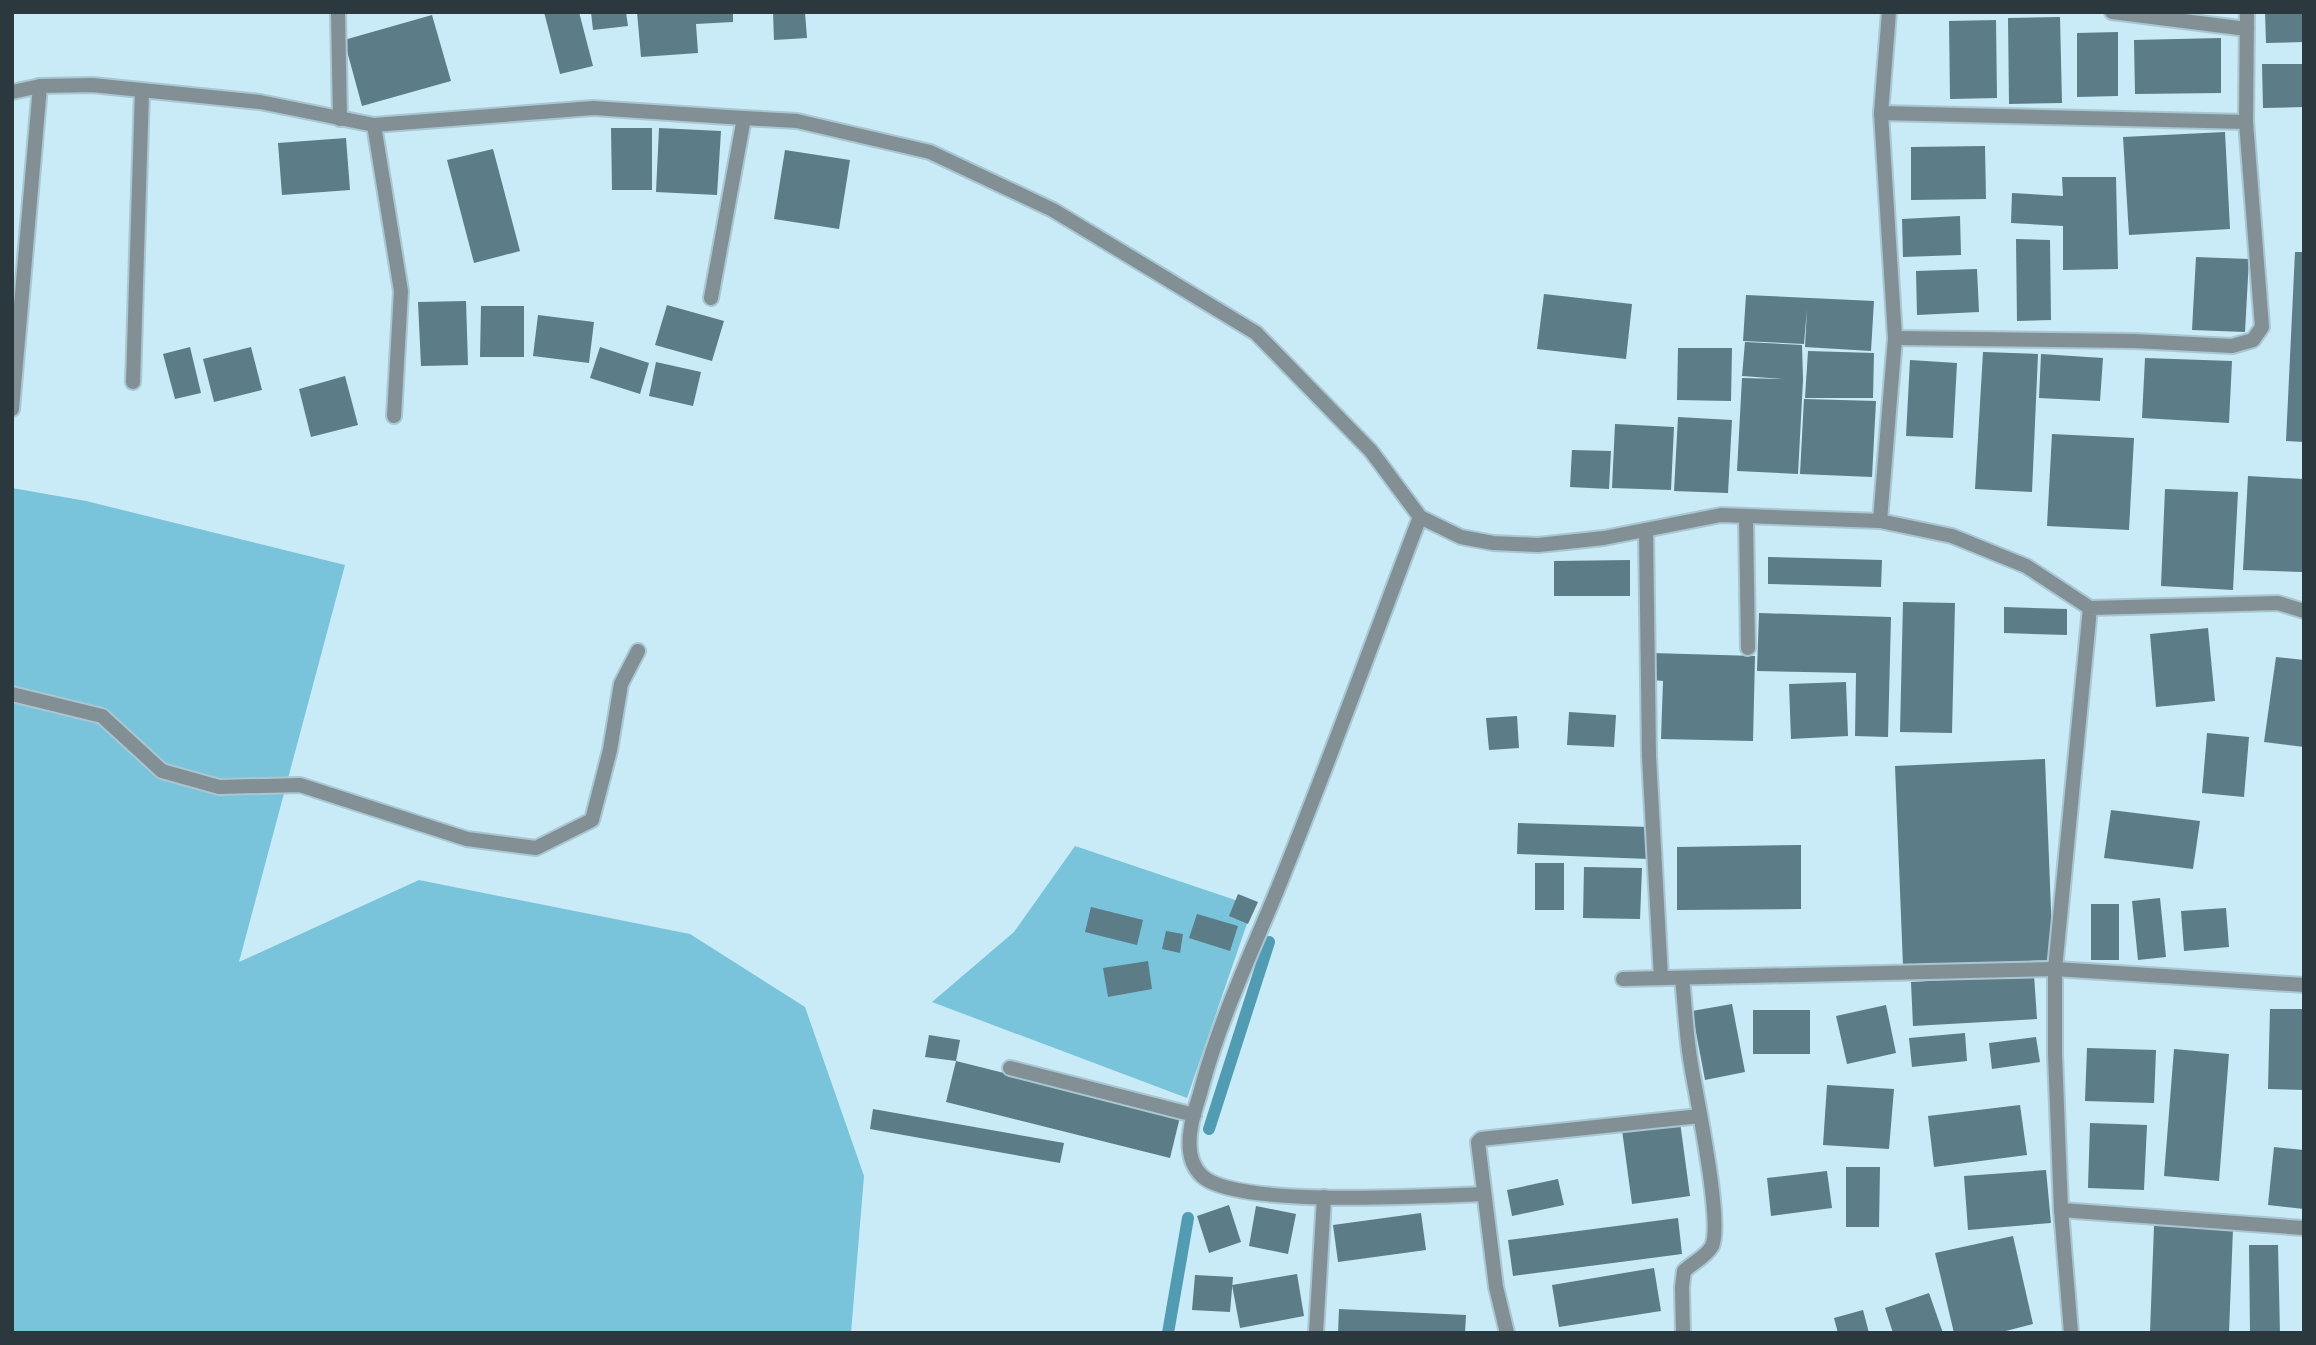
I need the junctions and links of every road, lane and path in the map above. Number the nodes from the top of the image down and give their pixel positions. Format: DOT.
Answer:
graph roads {
  1 [pos="338,12"];
  2 [pos="1889,12"];
  3 [pos="2112,12"];
  4 [pos="2247,12"];
  5 [pos="2247,29"];
  6 [pos="40,86"];
  7 [pos="142,91"];
  8 [pos="12,93"];
  9 [pos="1881,113"];
  10 [pos="340,118"];
  11 [pos="744,118"];
  12 [pos="2246,122"];
  13 [pos="374,125"];
  14 [pos="711,298"];
  15 [pos="1895,338"];
  16 [pos="133,382"];
  17 [pos="12,409"];
  18 [pos="394,416"];
  19 [pos="1746,516"];
  20 [pos="1420,517"];
  21 [pos="1880,520"];
  22 [pos="1646,530"];
  23 [pos="2090,608"];
  24 [pos="2304,611"];
  25 [pos="1748,648"];
  26 [pos="638,650"];
  27 [pos="12,694"];
  28 [pos="2055,969"];
  29 [pos="1661,978"];
  30 [pos="1682,978"];
  31 [pos="1623,979"];
  32 [pos="2304,985"];
  33 [pos="1010,1068"];
  34 [pos="1194,1115"];
  35 [pos="1700,1116"];
  36 [pos="1484,1194"];
  37 [pos="1324,1197"];
  38 [pos="2061,1210"];
  39 [pos="2304,1228"];
  40 [pos="1316,1333"];
  41 [pos="1507,1333"];
  42 [pos="1684,1333"];
  43 [pos="2071,1333"];
  1 -- 10 [label="street"];
  2 -- 9 [label="street"];
  3 -- 5 [label="street"];
  4 -- 5 [label="street"];
  5 -- 12 [label="street"];
  6 -- 7 [label="street"];
  6 -- 8 [label="street"];
  6 -- 17 [label="street"];
  7 -- 10 [label="street"];
  7 -- 16 [label="street"];
  9 -- 12 [label="street"];
  9 -- 15 [label="street"];
  10 -- 13 [label="street"];
  11 -- 13 [label="street"];
  11 -- 14 [label="street"];
  11 -- 20 [label="street"];
  12 -- 15 [label="street"];
  13 -- 18 [label="street"];
  15 -- 21 [label="street"];
  19 -- 21 [label="street"];
  19 -- 22 [label="street"];
  19 -- 25 [label="street"];
  20 -- 22 [label="street"];
  20 -- 34 [label="street"];
  21 -- 23 [label="street"];
  22 -- 29 [label="street"];
  23 -- 24 [label="street"];
  23 -- 28 [label="street"];
  26 -- 27 [label="street"];
  28 -- 30 [label="street"];
  28 -- 32 [label="street"];
  28 -- 38 [label="street"];
  29 -- 30 [label="street"];
  29 -- 31 [label="street"];
  30 -- 35 [label="street"];
  33 -- 34 [label="street"];
  34 -- 37 [label="street"];
  35 -- 36 [label="street"];
  35 -- 42 [label="street"];
  36 -- 37 [label="street"];
  36 -- 41 [label="street"];
  37 -- 40 [label="street"];
  38 -- 39 [label="street"];
  38 -- 43 [label="street"];
}
